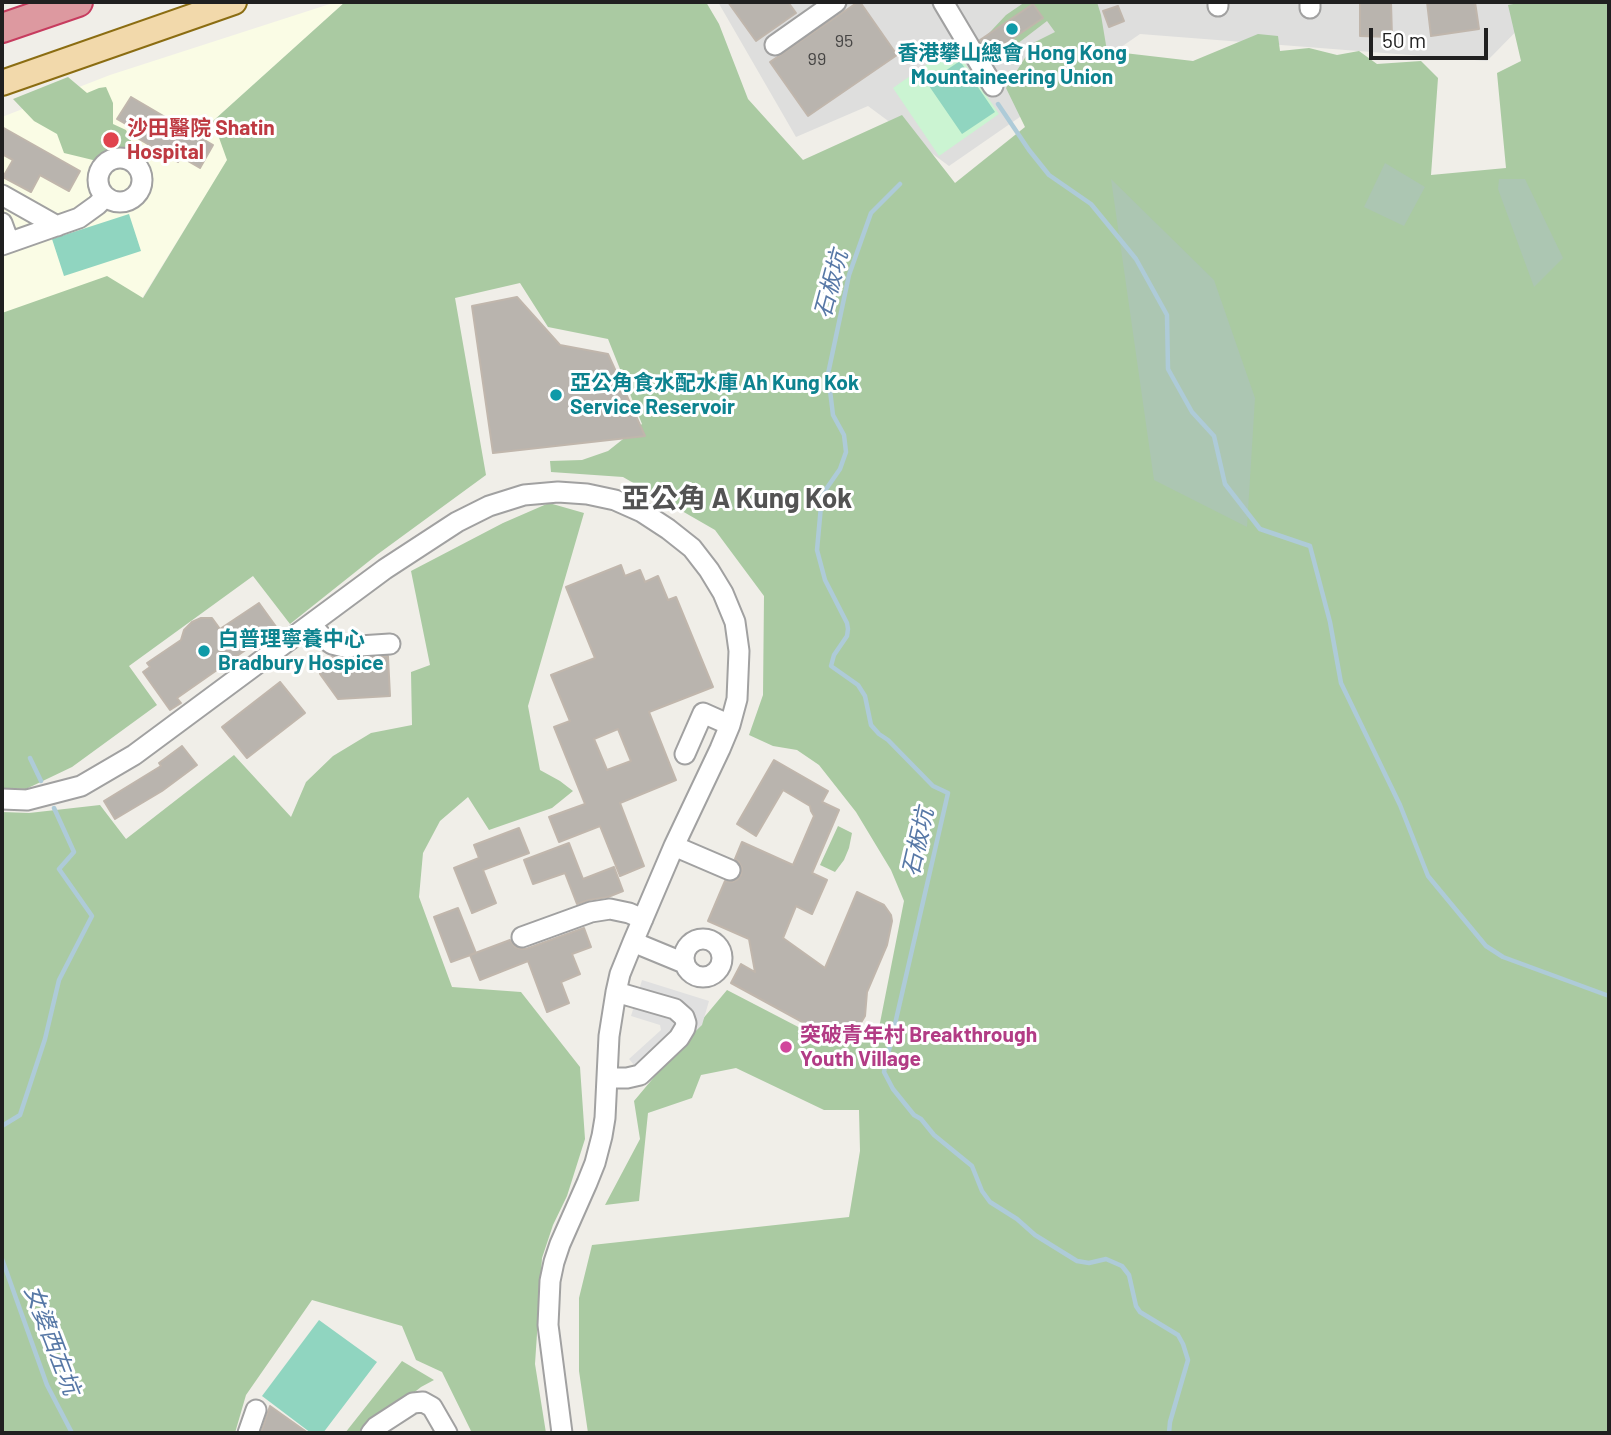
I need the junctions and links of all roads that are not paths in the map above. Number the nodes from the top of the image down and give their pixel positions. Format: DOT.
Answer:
graph roads {
  1 [pos="78,2"];
  2 [pos="234,2"];
  3 [pos="943,2"];
  4 [pos="833,3"];
  5 [pos="2,28"];
  6 [pos="775,45"];
  7 [pos="2,83"];
  8 [pos="993,86"];
  9 [pos="2,195"];
  10 [pos="105,197"];
  11 [pos="2,223"];
  12 [pos="57,226"];
  13 [pos="5,244"];
  14 [pos="311,624"];
  15 [pos="390,644"];
  16 [pos="730,725"];
  17 [pos="685,754"];
  18 [pos="2,799"];
  19 [pos="674,846"];
  20 [pos="730,870"];
  21 [pos="643,919"];
  22 [pos="522,937"];
  23 [pos="633,942"];
  24 [pos="684,962"];
  25 [pos="616,992"];
  26 [pos="607,1078"];
  27 [pos="413,1403"];
  28 [pos="256,1410"];
  29 [pos="248,1433"];
  30 [pos="371,1433"];
  31 [pos="393,1433"];
  32 [pos="447,1433"];
  33 [pos="562,1433"];
  1 -- 5 [label="highway"];
  2 -- 7 [label="main road"];
  3 -- 8 [label="street"];
  4 -- 6 [label="street"];
  9 -- 12 [label="street"];
  10 -- 12 [label="street"];
  11 -- 13 [label="street"];
  12 -- 13 [label="street"];
  14 -- 15 [label="street"];
  14 -- 16 [label="street"];
  14 -- 18 [label="street"];
  16 -- 17 [label="street"];
  16 -- 19 [label="street"];
  19 -- 20 [label="street"];
  19 -- 21 [label="street"];
  21 -- 22 [label="street"];
  21 -- 23 [label="street"];
  23 -- 24 [label="street"];
  23 -- 25 [label="street"];
  25 -- 26 [label="street"];
  25 -- 26 [label="street"];
  26 -- 33 [label="street"];
  27 -- 30 [label="street"];
  27 -- 31 [label="street"];
  27 -- 32 [label="street"];
  28 -- 29 [label="street"];
}
